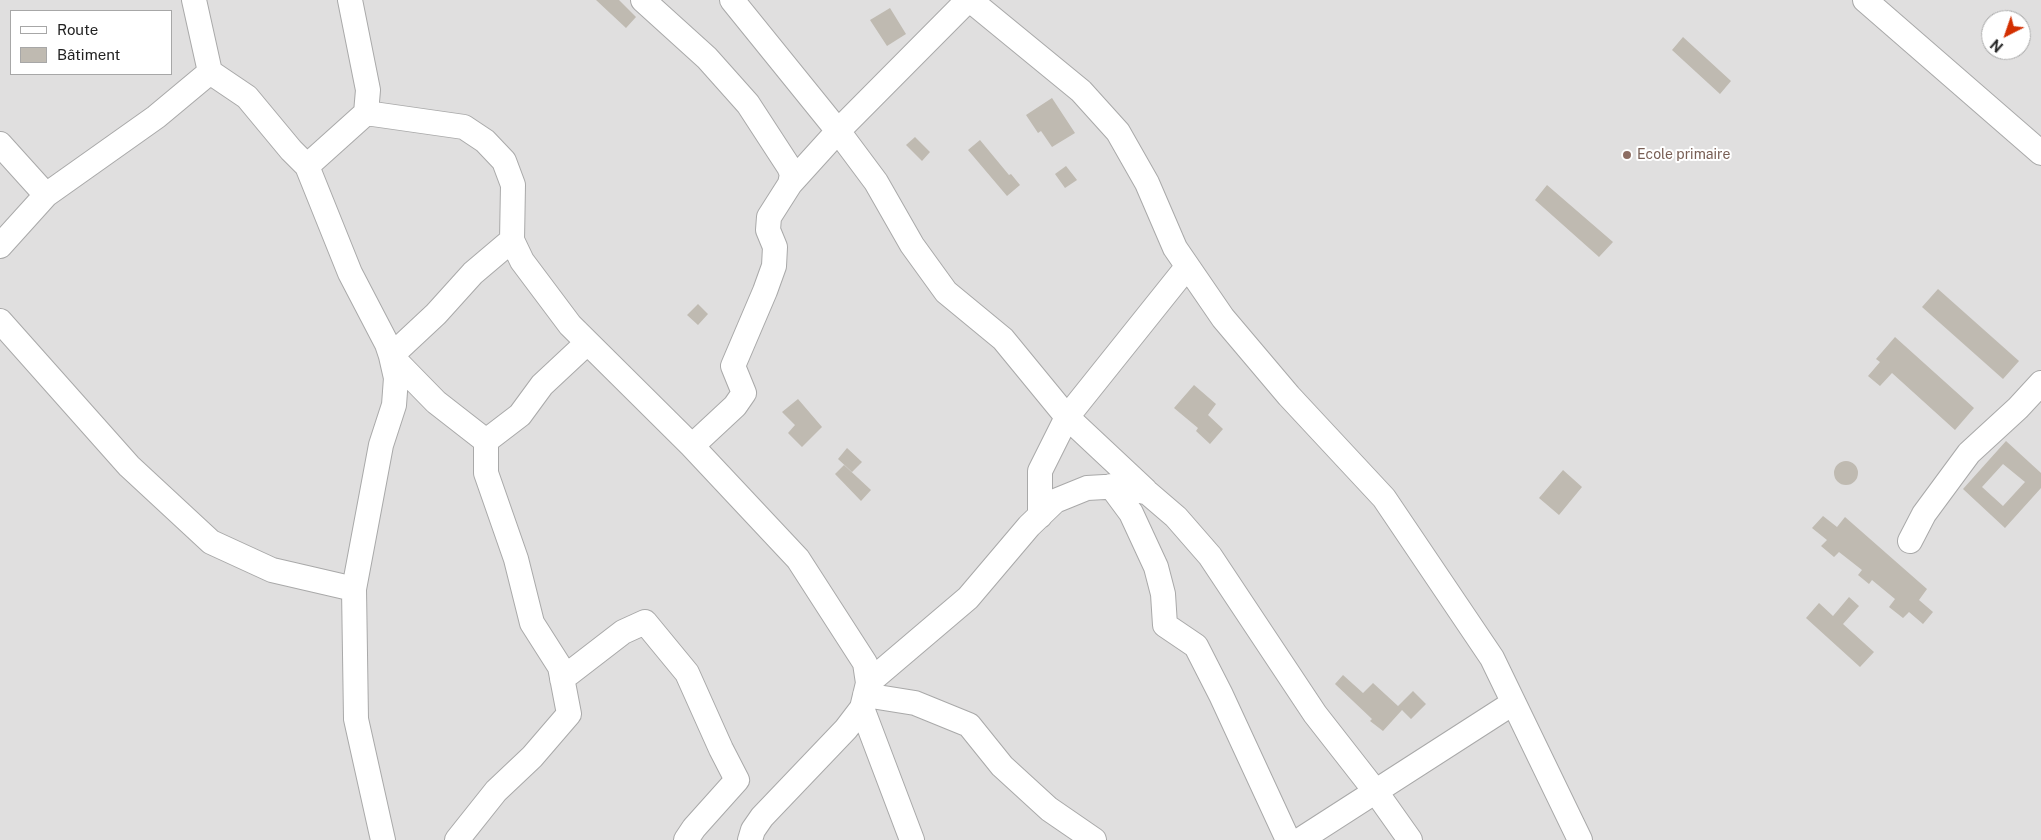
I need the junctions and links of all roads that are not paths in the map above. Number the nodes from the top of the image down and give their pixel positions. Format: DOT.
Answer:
graph roads {
  1 [pos="194,0"];
  2 [pos="350,0"];
  3 [pos="643,0"];
  4 [pos="732,0"];
  5 [pos="969,0"];
  6 [pos="1865,0"];
  7 [pos="210,72"];
  8 [pos="366,113"];
  9 [pos="838,130"];
  10 [pos="2036,143"];
  11 [pos="0,144"];
  12 [pos="307,166"];
  13 [pos="790,184"];
  14 [pos="46,195"];
  15 [pos="512,240"];
  16 [pos="0,246"];
  17 [pos="1187,267"];
  18 [pos="0,321"];
  19 [pos="587,343"];
  20 [pos="391,356"];
  21 [pos="2041,383"];
  22 [pos="1067,417"];
  23 [pos="486,441"];
  24 [pos="692,446"];
  25 [pos="1111,486"];
  26 [pos="1148,493"];
  27 [pos="1040,516"];
  28 [pos="1910,541"];
  29 [pos="354,588"];
  30 [pos="562,679"];
  31 [pos="865,695"];
  32 [pos="1513,703"];
  33 [pos="1376,792"];
  34 [pos="383,840"];
  35 [pos="457,840"];
  36 [pos="686,840"];
  37 [pos="750,840"];
  38 [pos="912,840"];
  39 [pos="1094,840"];
  40 [pos="1288,840"];
  41 [pos="1300,840"];
  42 [pos="1410,840"];
  43 [pos="1580,840"];
  1 -- 7 [label="street"];
  2 -- 8 [label="street"];
  3 -- 13 [label="street"];
  4 -- 9 [label="street"];
  5 -- 9 [label="street"];
  5 -- 17 [label="street"];
  6 -- 10 [label="street"];
  7 -- 12 [label="street"];
  7 -- 14 [label="street"];
  8 -- 12 [label="street"];
  8 -- 15 [label="street"];
  9 -- 13 [label="street"];
  9 -- 22 [label="street"];
  11 -- 14 [label="street"];
  12 -- 20 [label="street"];
  13 -- 24 [label="street"];
  14 -- 16 [label="street"];
  15 -- 19 [label="street"];
  15 -- 20 [label="street"];
  17 -- 22 [label="street"];
  17 -- 32 [label="street"];
  18 -- 29 [label="street"];
  19 -- 23 [label="street"];
  19 -- 24 [label="street"];
  20 -- 23 [label="street"];
  20 -- 29 [label="street"];
  21 -- 28 [label="street"];
  22 -- 26 [label="street"];
  22 -- 27 [label="street"];
  23 -- 30 [label="street"];
  24 -- 31 [label="street"];
  25 -- 26 [label="street"];
  25 -- 27 [label="street"];
  25 -- 40 [label="street"];
  26 -- 33 [label="street"];
  27 -- 31 [label="street"];
  29 -- 34 [label="street"];
  30 -- 35 [label="street"];
  30 -- 36 [label="street"];
  31 -- 37 [label="street"];
  31 -- 38 [label="street"];
  31 -- 39 [label="street"];
  32 -- 33 [label="street"];
  32 -- 43 [label="street"];
  33 -- 41 [label="street"];
  33 -- 42 [label="street"];
}
